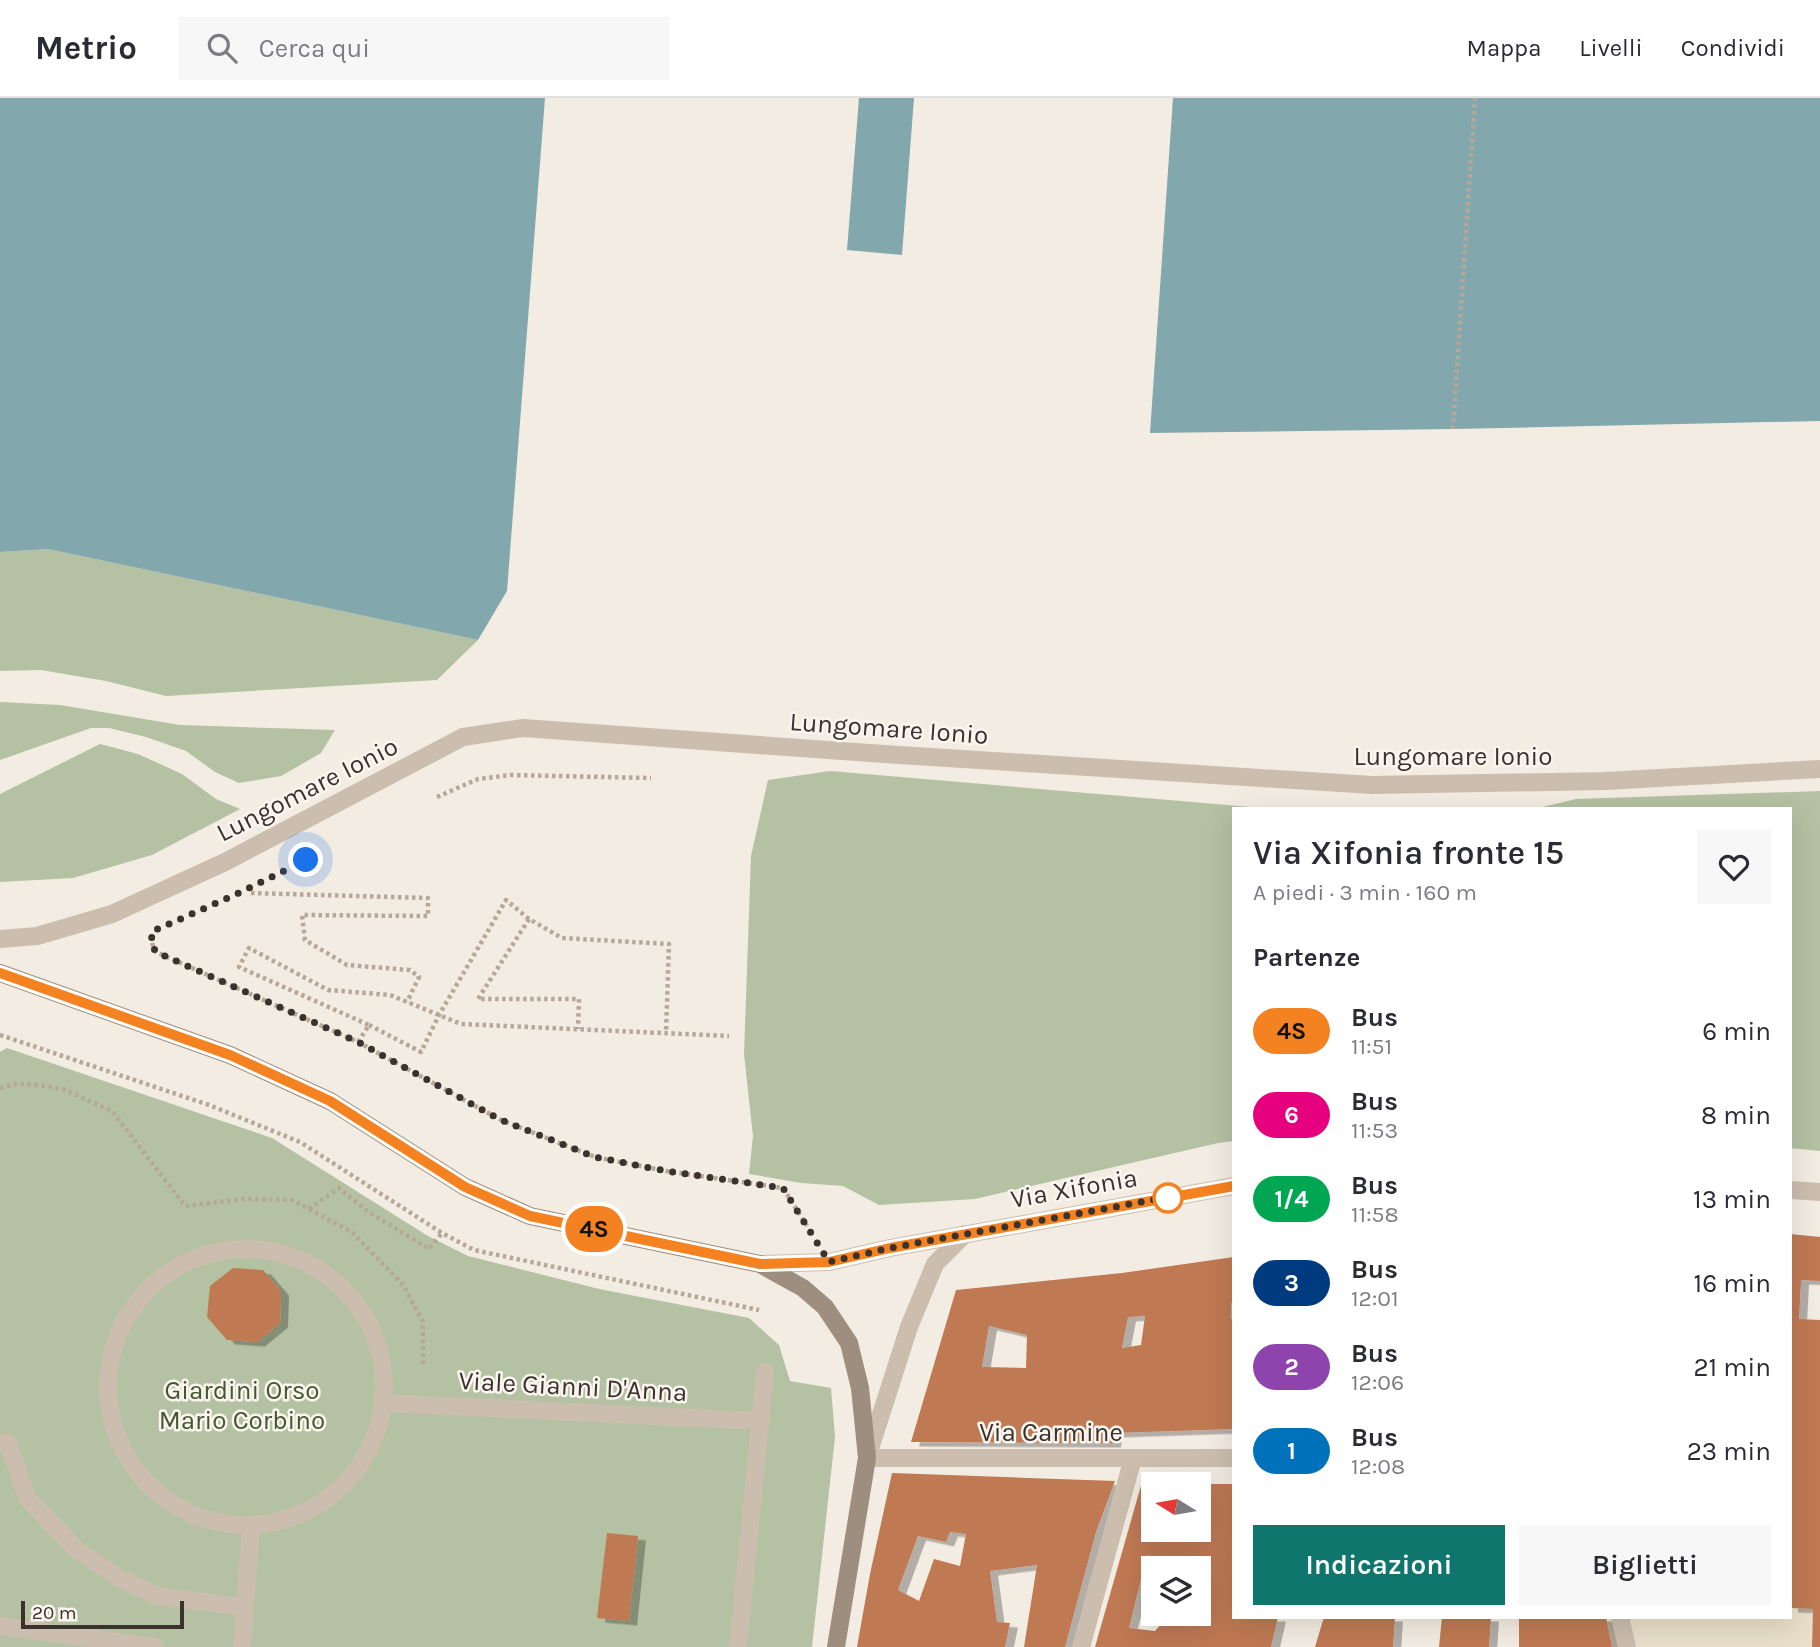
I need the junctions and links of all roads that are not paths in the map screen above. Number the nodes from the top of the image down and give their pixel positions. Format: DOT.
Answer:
graph roads {
  1 [pos="1820,769"];
  2 [pos="0,939"];
  3 [pos="0,973"];
  4 [pos="1232,1186"];
  5 [pos="1792,1190"];
  6 [pos="1820,1192"];
  7 [pos="965,1234"];
  8 [pos="760,1264"];
  9 [pos="765,1372"];
  10 [pos="384,1403"];
  11 [pos="760,1421"];
  12 [pos="0,1443"];
  13 [pos="867,1458"];
  14 [pos="1133,1458"];
  15 [pos="1232,1458"];
  16 [pos="251,1527"];
  17 [pos="244,1607"];
  18 [pos="1620,1619"];
  19 [pos="0,1626"];
  20 [pos="155,1647"];
  21 [pos="242,1647"];
  22 [pos="738,1647"];
  23 [pos="836,1647"];
  24 [pos="1081,1647"];
  25 [pos="1627,1647"];
  1 -- 2 [label="street, Lungomare Ionio"];
  3 -- 8 [label="main road"];
  4 -- 7 [label="street, Via Xifonia"];
  5 -- 6 [label="street"];
  7 -- 8 [label="street, Via Xifonia"];
  7 -- 13 [label="street"];
  8 -- 13 [label="main road"];
  9 -- 11 [label="street"];
  10 -- 11 [label="street, Viale Gianni D'Anna"];
  10 -- 16 [label="street"];
  10 -- 16 [label="street"];
  11 -- 22 [label="street"];
  12 -- 17 [label="street"];
  13 -- 14 [label="street, Via Carmine"];
  13 -- 23 [label="main road"];
  14 -- 15 [label="street, Via Carmine"];
  14 -- 24 [label="street"];
  16 -- 17 [label="street"];
  17 -- 21 [label="street"];
  18 -- 25 [label="street"];
  19 -- 20 [label="street"];
}
